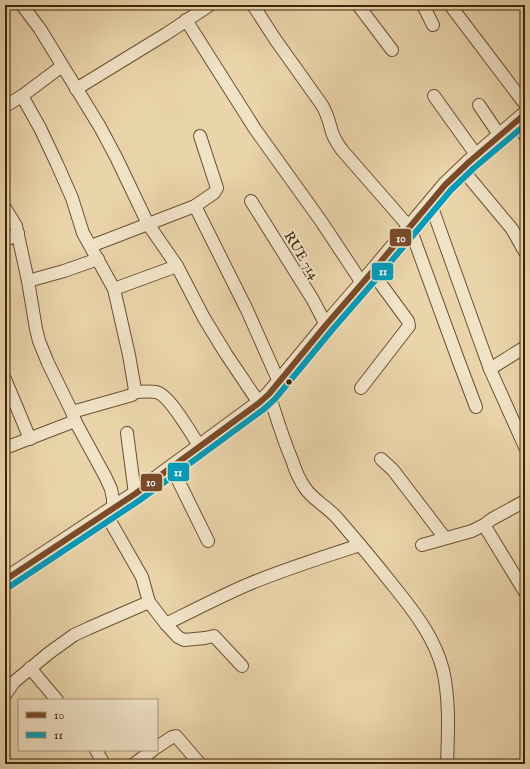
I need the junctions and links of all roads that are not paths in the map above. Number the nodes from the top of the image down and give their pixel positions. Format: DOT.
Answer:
graph roads {
  1 [pos="22,5"];
  2 [pos="210,5"];
  3 [pos="253,5"];
  4 [pos="358,5"];
  5 [pos="423,5"];
  6 [pos="450,5"];
  7 [pos="186,20"];
  8 [pos="433,25"];
  9 [pos="392,50"];
  10 [pos="62,66"];
  11 [pos="76,89"];
  12 [pos="22,96"];
  13 [pos="434,96"];
  14 [pos="525,104"];
  15 [pos="479,105"];
  16 [pos="5,106"];
  17 [pos="520,118"];
  18 [pos="200,136"];
  19 [pos="500,136"];
  20 [pos="525,136"];
  21 [pos="477,156"];
  22 [pos="462,169"];
  23 [pos="251,201"];
  24 [pos="430,202"];
  25 [pos="195,206"];
  26 [pos="5,208"];
  27 [pos="148,224"];
  28 [pos="410,228"];
  29 [pos="18,233"];
  30 [pos="521,236"];
  31 [pos="5,241"];
  32 [pos="91,246"];
  33 [pos="525,252"];
  34 [pos="98,259"];
  35 [pos="177,266"];
  36 [pos="367,278"];
  37 [pos="28,281"];
  38 [pos="114,288"];
  39 [pos="326,325"];
  40 [pos="525,347"];
  41 [pos="490,369"];
  42 [pos="5,379"];
  43 [pos="279,382"];
  44 [pos="361,388"];
  45 [pos="134,392"];
  46 [pos="264,399"];
  47 [pos="476,407"];
  48 [pos="74,416"];
  49 [pos="128,433"];
  50 [pos="30,438"];
  51 [pos="200,447"];
  52 [pos="525,447"];
  53 [pos="5,448"];
  54 [pos="381,459"];
  55 [pos="172,468"];
  56 [pos="135,494"];
  57 [pos="525,501"];
  58 [pos="110,511"];
  59 [pos="484,525"];
  60 [pos="446,538"];
  61 [pos="208,541"];
  62 [pos="360,545"];
  63 [pos="422,545"];
  64 [pos="5,580"];
  65 [pos="525,592"];
  66 [pos="150,602"];
  67 [pos="166,624"];
  68 [pos="242,666"];
  69 [pos="30,668"];
  70 [pos="5,695"];
  71 [pos="56,699"];
  72 [pos="158,746"];
  73 [pos="97,751"];
  74 [pos="152,751"];
  75 [pos="104,764"];
  76 [pos="134,764"];
  77 [pos="200,764"];
  78 [pos="448,764"];
  1 -- 10 [label="street"];
  2 -- 7 [label="street"];
  3 -- 28 [label="street"];
  4 -- 9 [label="street"];
  5 -- 8 [label="street"];
  6 -- 14 [label="street"];
  7 -- 11 [label="street"];
  7 -- 36 [label="street"];
  10 -- 11 [label="street"];
  10 -- 12 [label="street"];
  11 -- 27 [label="street"];
  12 -- 16 [label="street"];
  12 -- 32 [label="street"];
  13 -- 21 [label="street"];
  15 -- 19 [label="street"];
  17 -- 19 [label="street"];
  17 -- 20 [label="street"];
  18 -- 25 [label="street"];
  19 -- 21 [label="street"];
  21 -- 22 [label="street"];
  22 -- 24 [label="street"];
  22 -- 30 [label="street"];
  23 -- 39 [label="street, RUE 714"];
  24 -- 28 [label="street"];
  24 -- 41 [label="street"];
  25 -- 27 [label="street"];
  25 -- 43 [label="street"];
  26 -- 29 [label="street"];
  27 -- 32 [label="street"];
  27 -- 35 [label="street"];
  28 -- 36 [label="street"];
  28 -- 47 [label="street"];
  29 -- 31 [label="street"];
  29 -- 37 [label="street"];
  30 -- 33 [label="street"];
  32 -- 34 [label="street"];
  34 -- 37 [label="street"];
  34 -- 38 [label="street"];
  35 -- 38 [label="street"];
  35 -- 46 [label="street"];
  36 -- 39 [label="street"];
  36 -- 44 [label="street"];
  37 -- 48 [label="street"];
  38 -- 45 [label="street"];
  39 -- 43 [label="street"];
  40 -- 41 [label="street"];
  41 -- 52 [label="street"];
  42 -- 50 [label="street"];
  43 -- 46 [label="street"];
  45 -- 48 [label="street"];
  45 -- 51 [label="street"];
  46 -- 51 [label="street"];
  46 -- 62 [label="street"];
  48 -- 50 [label="street"];
  48 -- 58 [label="street"];
  49 -- 56 [label="street"];
  50 -- 53 [label="street"];
  51 -- 55 [label="street"];
  54 -- 60 [label="street"];
  55 -- 56 [label="street"];
  55 -- 61 [label="street"];
  56 -- 58 [label="street"];
  57 -- 59 [label="street"];
  58 -- 64 [label="street"];
  58 -- 66 [label="street"];
  59 -- 60 [label="street"];
  59 -- 65 [label="street"];
  60 -- 63 [label="street"];
  62 -- 67 [label="street"];
  62 -- 78 [label="street"];
  66 -- 67 [label="street"];
  66 -- 69 [label="street"];
  67 -- 68 [label="street"];
  69 -- 70 [label="street"];
  69 -- 71 [label="street"];
  72 -- 77 [label="street"];
  73 -- 75 [label="street"];
  74 -- 76 [label="street"];
}
